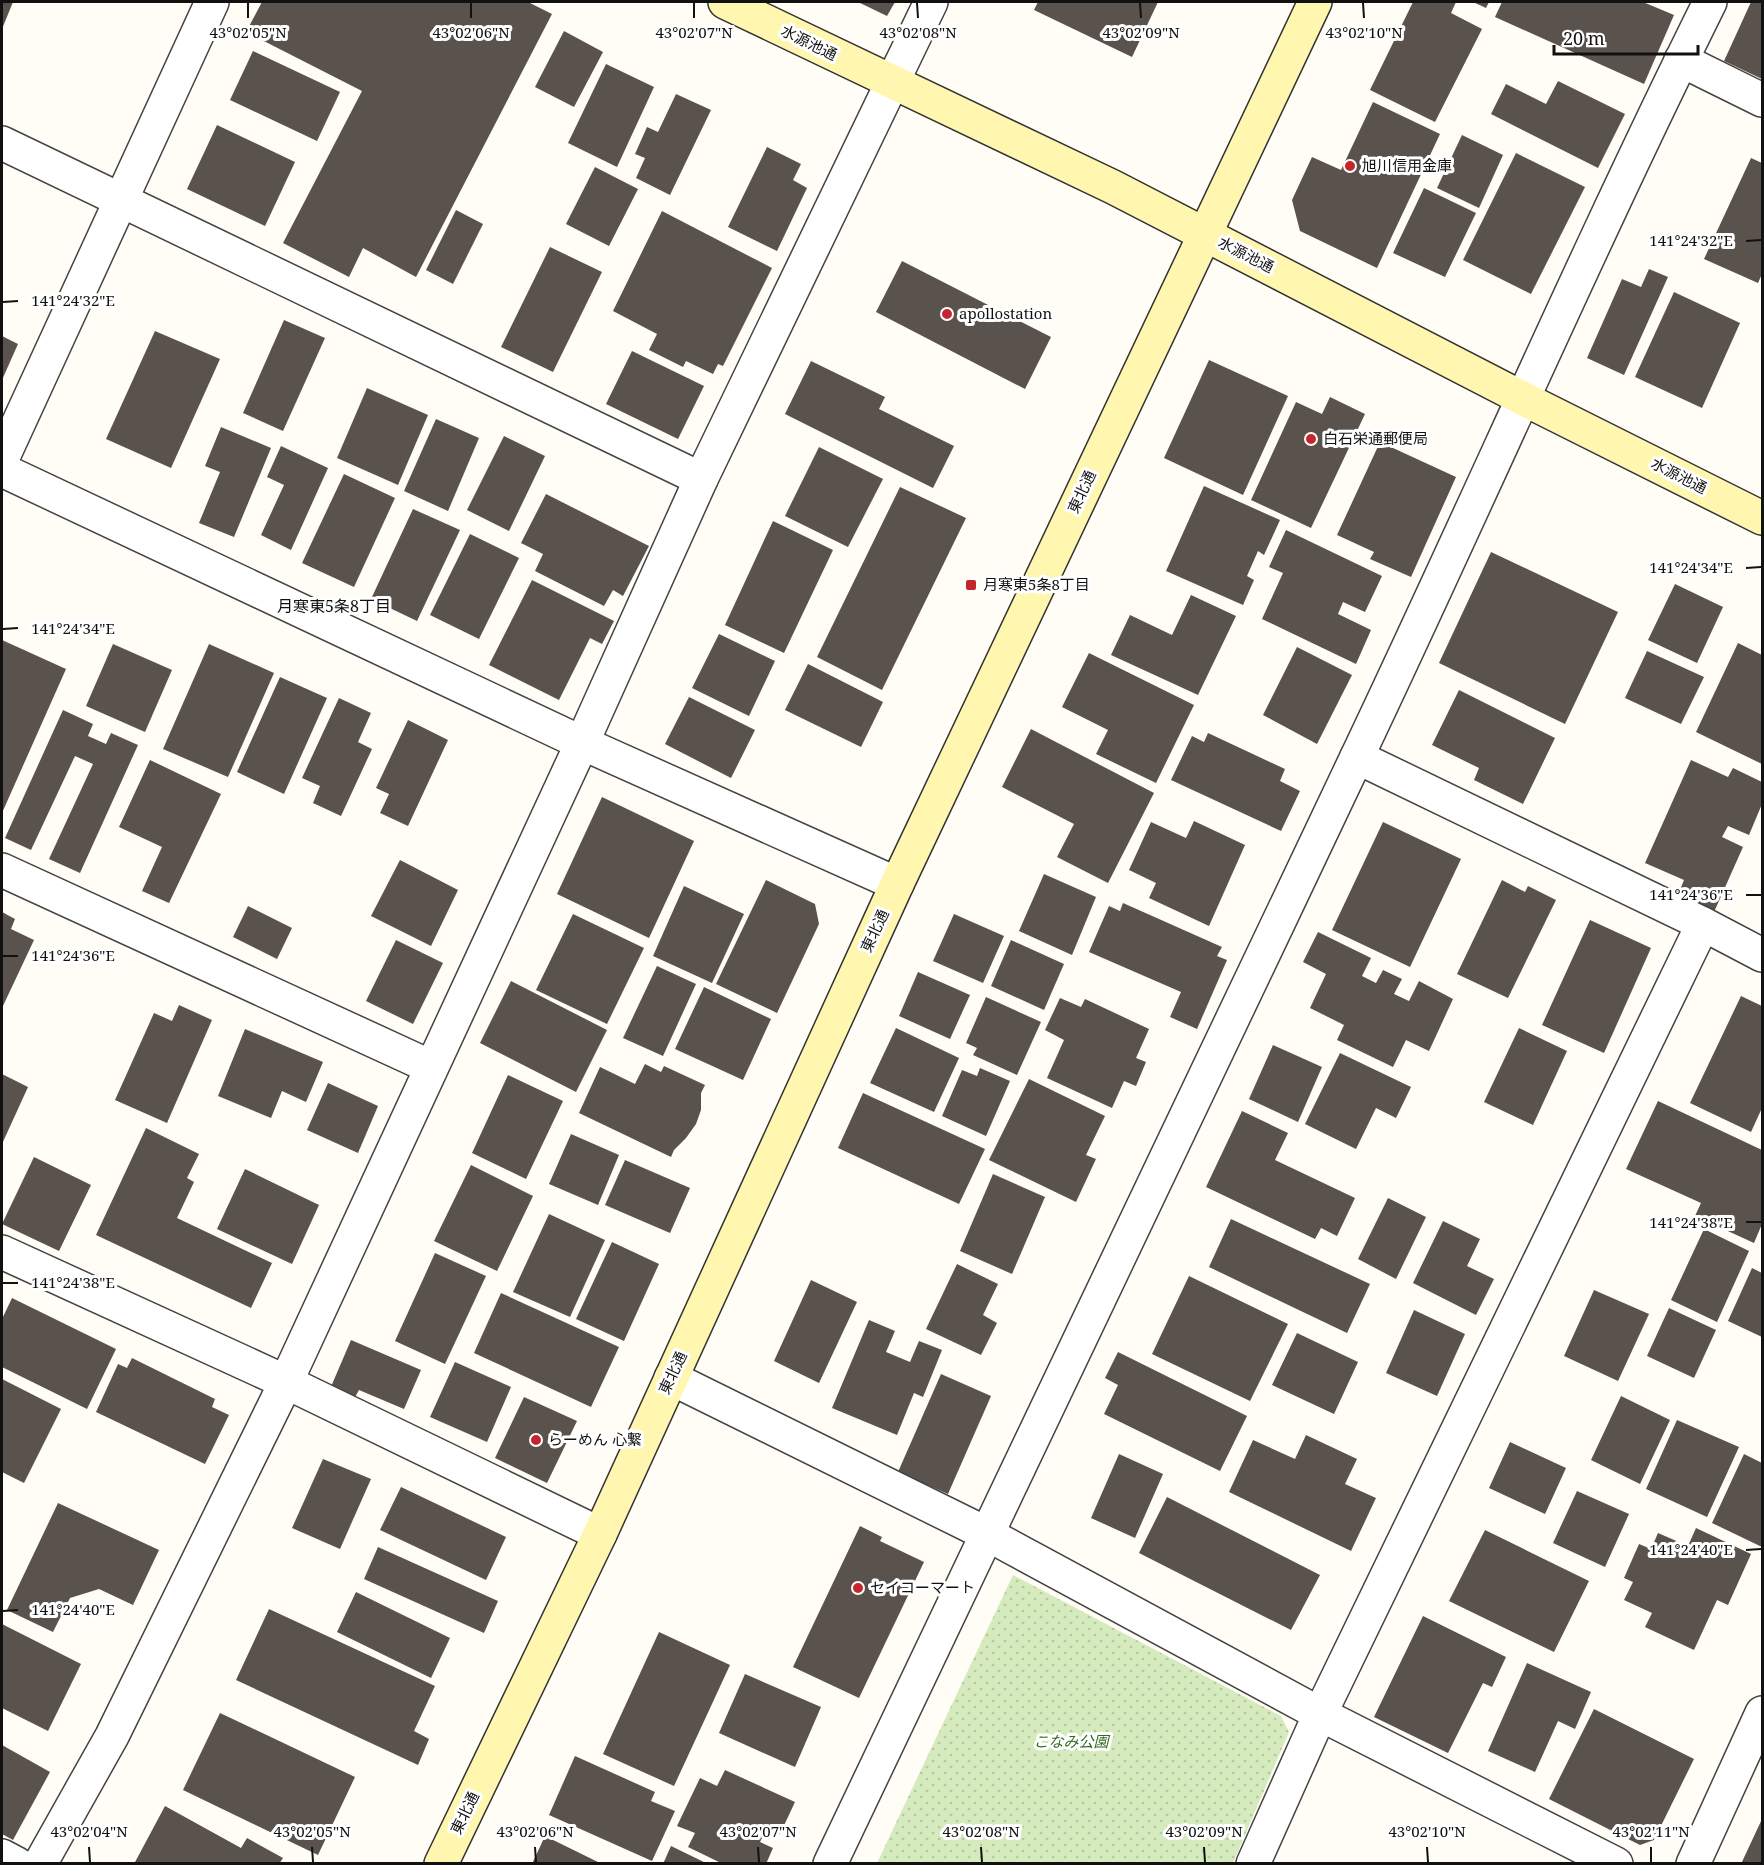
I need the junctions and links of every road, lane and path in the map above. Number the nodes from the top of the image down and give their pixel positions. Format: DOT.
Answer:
graph roads {
  1 [pos="212,2"];
  2 [pos="725,2"];
  3 [pos="931,2"];
  4 [pos="1315,2"];
  5 [pos="1710,2"];
  6 [pos="1681,60"];
  7 [pos="891,83"];
  8 [pos="1762,100"];
  9 [pos="2,143"];
  10 [pos="119,200"];
  11 [pos="1204,233"];
  12 [pos="1522,398"];
  13 [pos="2,459"];
  14 [pos="2,470"];
  15 [pos="701,479"];
  16 [pos="1762,518"];
  17 [pos="582,743"];
  18 [pos="1357,758"];
  19 [pos="2,870"];
  20 [pos="897,884"];
  21 [pos="1703,924"];
  22 [pos="1762,955"];
  23 [pos="431,1067"];
  24 [pos="2,1252"];
  25 [pos="671,1377"];
  26 [pos="286,1382"];
  27 [pos="985,1533"];
  28 [pos="600,1534"];
  29 [pos="1762,1713"];
  30 [pos="1320,1714"];
  31 [pos="2,1856"];
  32 [pos="17,1863"];
  33 [pos="40,1863"];
  34 [pos="441,1863"];
  35 [pos="830,1863"];
  36 [pos="1253,1863"];
  37 [pos="1616,1863"];
  38 [pos="1693,1863"];
  1 -- 10 [label="street"];
  2 -- 7 [label="street, 水源池通"];
  3 -- 7 [label="street"];
  4 -- 11 [label="street, 東北通"];
  5 -- 6 [label="street"];
  6 -- 8 [label="street"];
  6 -- 12 [label="street"];
  7 -- 11 [label="street, 水源池通"];
  7 -- 15 [label="street"];
  9 -- 10 [label="street"];
  10 -- 13 [label="street"];
  10 -- 15 [label="street"];
  11 -- 12 [label="street, 水源池通"];
  11 -- 20 [label="street, 東北通"];
  12 -- 16 [label="street, 水源池通"];
  12 -- 18 [label="street"];
  14 -- 17 [label="street"];
  15 -- 17 [label="street"];
  17 -- 20 [label="street"];
  17 -- 23 [label="street"];
  18 -- 21 [label="street"];
  18 -- 27 [label="street"];
  19 -- 23 [label="street"];
  20 -- 25 [label="street, 東北通"];
  21 -- 22 [label="street"];
  21 -- 30 [label="street"];
  23 -- 26 [label="street"];
  24 -- 26 [label="street"];
  25 -- 27 [label="street"];
  25 -- 28 [label="street, 東北通"];
  26 -- 28 [label="street"];
  26 -- 33 [label="street"];
  27 -- 30 [label="street"];
  27 -- 35 [label="street"];
  28 -- 34 [label="street, 東北通"];
  29 -- 38 [label="street"];
  30 -- 36 [label="street"];
  30 -- 37 [label="street"];
  31 -- 32 [label="street"];
}
